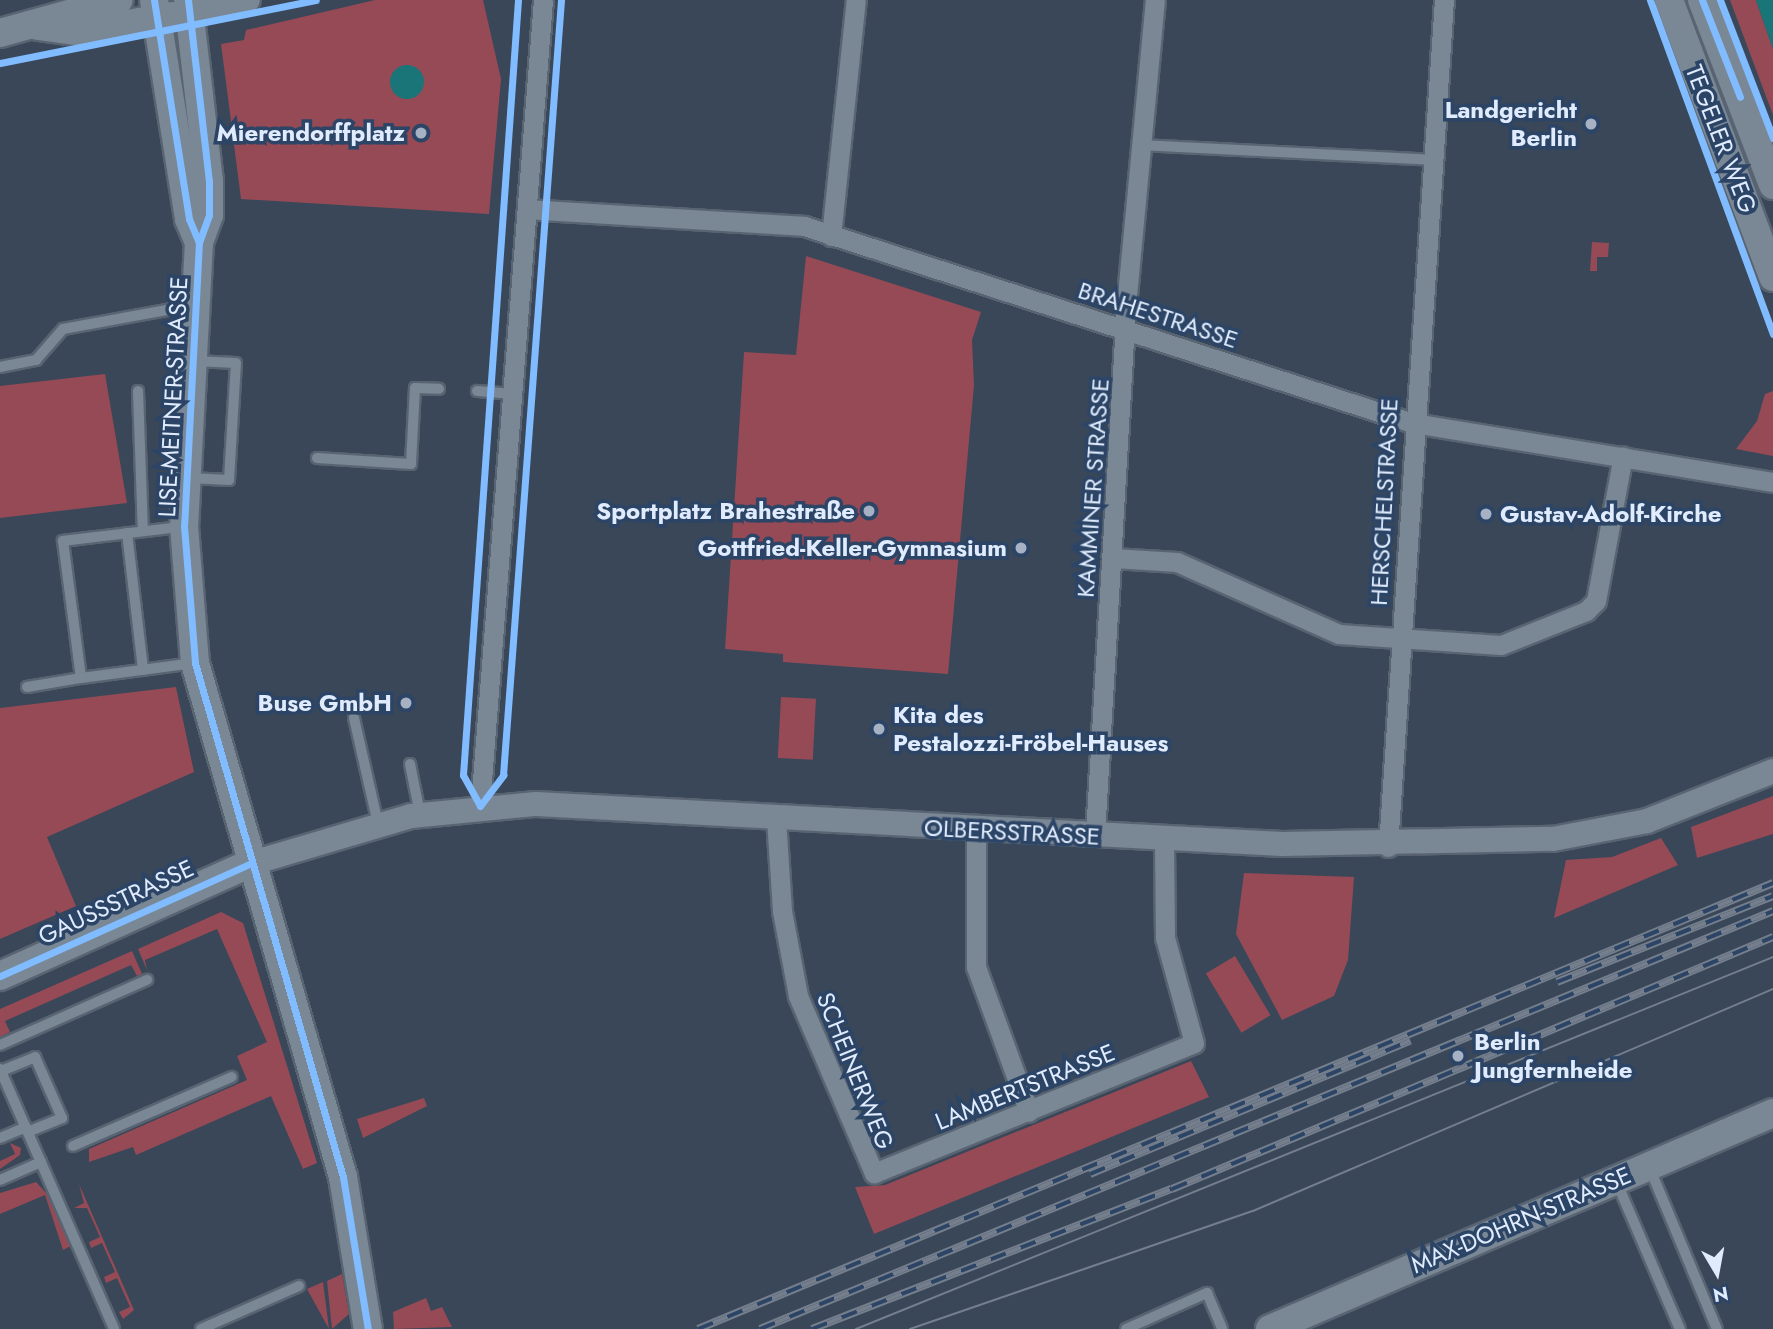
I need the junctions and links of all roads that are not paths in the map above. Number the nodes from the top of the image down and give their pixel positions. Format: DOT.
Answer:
graph roads {
  1 [pos="119,0"];
  2 [pos="248,0"];
  3 [pos="543,0"];
  4 [pos="856,0"];
  5 [pos="1155,0"];
  6 [pos="1444,0"];
  7 [pos="1669,0"];
  8 [pos="1702,0"];
  9 [pos="189,6"];
  10 [pos="155,9"];
  11 [pos="38,26"];
  12 [pos="0,33"];
  13 [pos="1140,145"];
  14 [pos="1432,160"];
  15 [pos="196,184"];
  16 [pos="1773,185"];
  17 [pos="527,209"];
  18 [pos="831,236"];
  19 [pos="1773,277"];
  20 [pos="200,304"];
  21 [pos="1126,331"];
  22 [pos="194,361"];
  23 [pos="0,368"];
  24 [pos="439,389"];
  25 [pos="138,391"];
  26 [pos="477,391"];
  27 [pos="513,394"];
  28 [pos="1413,422"];
  29 [pos="1623,456"];
  30 [pos="317,458"];
  31 [pos="186,478"];
  32 [pos="1773,482"];
  33 [pos="184,526"];
  34 [pos="143,531"];
  35 [pos="127,533"];
  36 [pos="1113,558"];
  37 [pos="1401,639"];
  38 [pos="195,663"];
  39 [pos="143,670"];
  40 [pos="81,678"];
  41 [pos="27,687"];
  42 [pos="354,718"];
  43 [pos="410,764"];
  44 [pos="1773,771"];
  45 [pos="480,806"];
  46 [pos="420,815"];
  47 [pos="776,818"];
  48 [pos="378,824"];
  49 [pos="976,830"];
  50 [pos="1096,835"];
  51 [pos="1164,838"];
  52 [pos="1388,847"];
  53 [pos="249,864"];
  54 [pos="0,976"];
  55 [pos="147,980"];
  56 [pos="0,1045"];
  57 [pos="1,1070"];
  58 [pos="232,1077"];
  59 [pos="1029,1112"];
  60 [pos="1773,1113"];
  61 [pos="27,1130"];
  62 [pos="0,1138"];
  63 [pos="73,1146"];
  64 [pos="41,1162"];
  65 [pos="1648,1165"];
  66 [pos="874,1173"];
  67 [pos="1615,1179"];
  68 [pos="0,1180"];
  69 [pos="299,1286"];
  70 [pos="110,1328"];
  71 [pos="201,1329"];
  72 [pos="368,1329"];
  73 [pos="1126,1329"];
  74 [pos="1222,1329"];
  75 [pos="1270,1329"];
  76 [pos="1680,1329"];
  77 [pos="1717,1329"];
  1 -- 11 [label="main road"];
  2 -- 9 [label="street"];
  3 -- 17 [label="street"];
  4 -- 18 [label="street"];
  5 -- 13 [label="street, KAMMINER STRASSE"];
  6 -- 14 [label="street, HERSCHELSTRASSE"];
  7 -- 19 [label="main road, TEGELER WEG"];
  8 -- 16 [label="main road, TEGELER WEG"];
  9 -- 10 [label="main road"];
  9 -- 15 [label="main road"];
  10 -- 11 [label="main road"];
  10 -- 15 [label="main road"];
  11 -- 12 [label="main road"];
  13 -- 14 [label="lane"];
  13 -- 21 [label="street, KAMMINER STRASSE"];
  14 -- 28 [label="street, HERSCHELSTRASSE"];
  15 -- 20 [label="main road, LISE-MEITNER-STRASSE"];
  17 -- 18 [label="street, BRAHESTRASSE"];
  17 -- 27 [label="street"];
  18 -- 21 [label="street, BRAHESTRASSE"];
  20 -- 22 [label="main road, LISE-MEITNER-STRASSE"];
  20 -- 23 [label="lane"];
  21 -- 28 [label="street, BRAHESTRASSE"];
  21 -- 36 [label="street, KAMMINER STRASSE"];
  22 -- 31 [label="main road, LISE-MEITNER-STRASSE"];
  22 -- 31 [label="lane"];
  24 -- 30 [label="lane"];
  25 -- 34 [label="lane"];
  26 -- 27 [label="lane"];
  27 -- 45 [label="street"];
  28 -- 29 [label="street, BRAHESTRASSE"];
  28 -- 37 [label="street, HERSCHELSTRASSE"];
  29 -- 32 [label="street, BRAHESTRASSE"];
  29 -- 37 [label="street"];
  31 -- 33 [label="main road, LISE-MEITNER-STRASSE"];
  33 -- 34 [label="lane"];
  33 -- 38 [label="main road, LISE-MEITNER-STRASSE"];
  34 -- 35 [label="lane"];
  35 -- 39 [label="lane"];
  35 -- 40 [label="lane"];
  36 -- 37 [label="street"];
  36 -- 50 [label="street, KAMMINER STRASSE"];
  37 -- 52 [label="street, HERSCHELSTRASSE"];
  38 -- 39 [label="lane"];
  38 -- 53 [label="main road, LISE-MEITNER-STRASSE"];
  39 -- 40 [label="lane"];
  40 -- 41 [label="lane"];
  42 -- 48 [label="lane"];
  43 -- 46 [label="lane"];
  44 -- 52 [label="street, OLBERSSTRASSE"];
  45 -- 46 [label="street, OLBERSSTRASSE"];
  45 -- 47 [label="street, OLBERSSTRASSE"];
  46 -- 48 [label="street, OLBERSSTRASSE"];
  47 -- 49 [label="street, OLBERSSTRASSE"];
  47 -- 66 [label="street, SCHEINERWEG"];
  48 -- 53 [label="street, OLBERSSTRASSE"];
  49 -- 50 [label="street, OLBERSSTRASSE"];
  49 -- 59 [label="street"];
  50 -- 51 [label="street, OLBERSSTRASSE"];
  51 -- 52 [label="street, OLBERSSTRASSE"];
  51 -- 59 [label="street, LAMBERTSTRASSE"];
  53 -- 54 [label="main road, GAUSSSTRASSE"];
  53 -- 72 [label="main road, LISE-MEITNER-STRASSE"];
  55 -- 56 [label="lane"];
  57 -- 61 [label="lane"];
  57 -- 61 [label="lane"];
  58 -- 63 [label="lane"];
  59 -- 66 [label="street, LAMBERTSTRASSE"];
  60 -- 65 [label="main road, MAX-DOHRN-STRASSE"];
  61 -- 62 [label="lane"];
  61 -- 64 [label="lane"];
  64 -- 68 [label="lane"];
  64 -- 70 [label="lane"];
  65 -- 67 [label="main road, MAX-DOHRN-STRASSE"];
  65 -- 77 [label="lane"];
  67 -- 75 [label="main road, MAX-DOHRN-STRASSE"];
  67 -- 76 [label="lane"];
  69 -- 71 [label="lane"];
  73 -- 74 [label="lane"];
}
